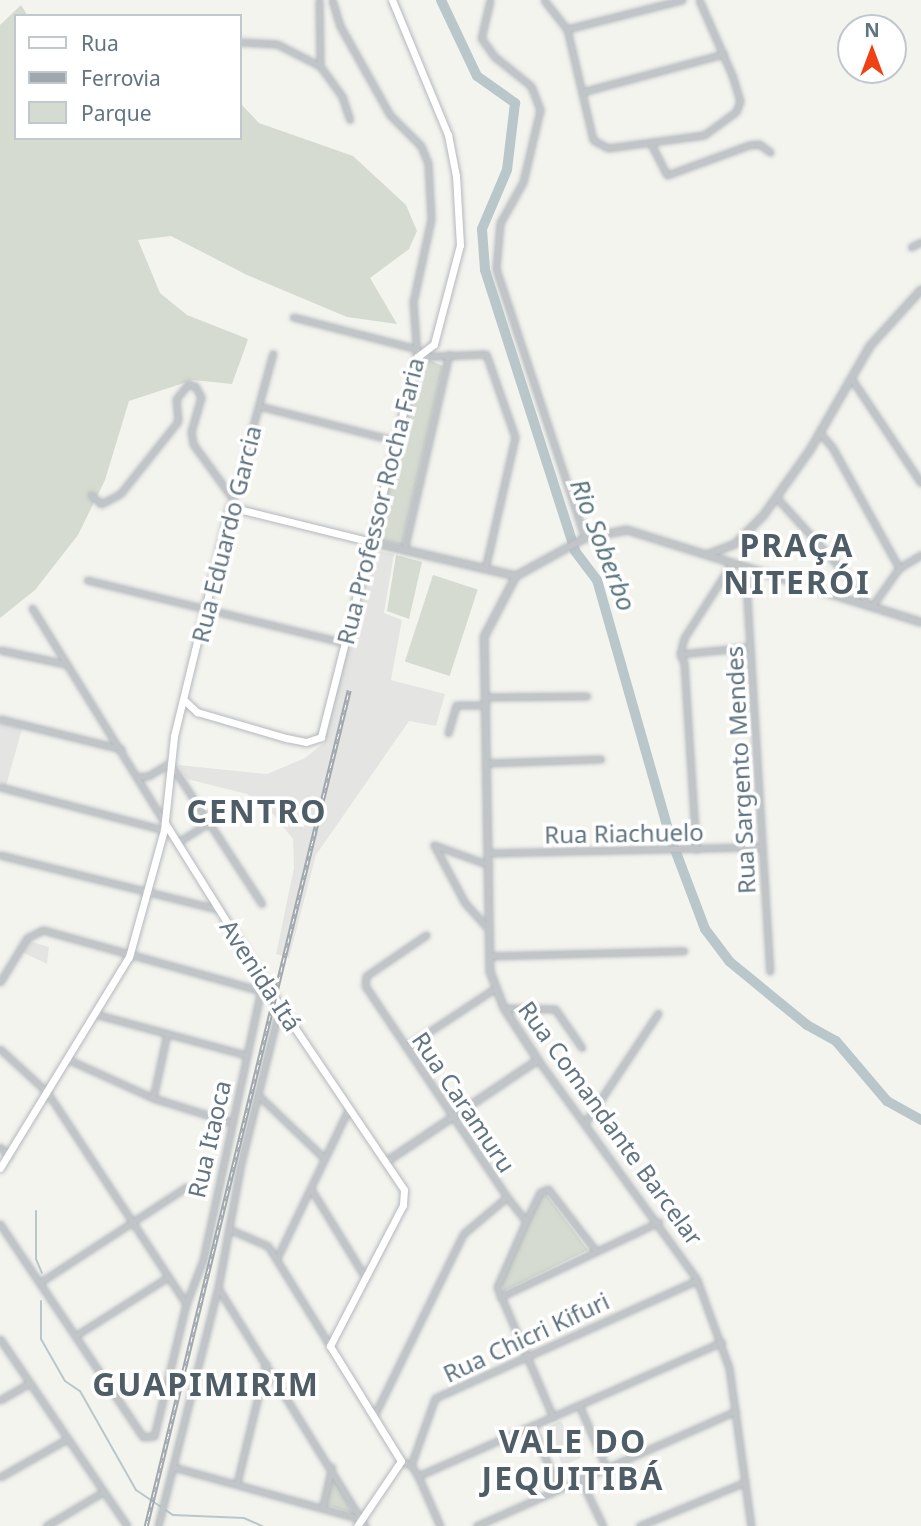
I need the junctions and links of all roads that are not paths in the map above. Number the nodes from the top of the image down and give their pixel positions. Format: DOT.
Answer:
graph roads {
  1 [pos="319,0"];
  2 [pos="332,0"];
  3 [pos="392,0"];
  4 [pos="490,0"];
  5 [pos="544,0"];
  6 [pos="682,0"];
  7 [pos="699,0"];
  8 [pos="567,29"];
  9 [pos="242,41"];
  10 [pos="724,54"];
  11 [pos="320,66"];
  12 [pos="582,92"];
  13 [pos="350,120"];
  14 [pos="650,144"];
  15 [pos="770,152"];
  16 [pos="921,242"];
  17 [pos="911,247"];
  18 [pos="921,290"];
  19 [pos="293,317"];
  20 [pos="434,344"];
  21 [pos="273,353"];
  22 [pos="417,353"];
  23 [pos="449,354"];
  24 [pos="440,355"];
  25 [pos="850,377"];
  26 [pos="259,406"];
  27 [pos="819,432"];
  28 [pos="396,441"];
  29 [pos="921,483"];
  30 [pos="91,495"];
  31 [pos="776,497"];
  32 [pos="232,503"];
  33 [pos="585,538"];
  34 [pos="371,542"];
  35 [pos="404,550"];
  36 [pos="921,555"];
  37 [pos="721,556"];
  38 [pos="732,562"];
  39 [pos="745,566"];
  40 [pos="898,568"];
  41 [pos="485,569"];
  42 [pos="516,576"];
  43 [pos="87,579"];
  44 [pos="870,605"];
  45 [pos="32,608"];
  46 [pos="207,608"];
  47 [pos="921,622"];
  48 [pos="345,643"];
  49 [pos="750,647"];
  50 [pos="0,650"];
  51 [pos="680,654"];
  52 [pos="66,664"];
  53 [pos="587,696"];
  54 [pos="184,700"];
  55 [pos="486,701"];
  56 [pos="197,712"];
  57 [pos="180,715"];
  58 [pos="0,719"];
  59 [pos="448,733"];
  60 [pos="121,749"];
  61 [pos="601,759"];
  62 [pos="170,763"];
  63 [pos="486,763"];
  64 [pos="148,776"];
  65 [pos="136,777"];
  66 [pos="0,787"];
  67 [pos="143,787"];
  68 [pos="158,813"];
  69 [pos="210,822"];
  70 [pos="149,824"];
  71 [pos="164,826"];
  72 [pos="178,842"];
  73 [pos="761,847"];
  74 [pos="696,850"];
  75 [pos="488,853"];
  76 [pos="0,855"];
  77 [pos="489,864"];
  78 [pos="149,894"];
  79 [pos="262,904"];
  80 [pos="220,910"];
  81 [pos="489,930"];
  82 [pos="426,935"];
  83 [pos="684,951"];
  84 [pos="490,956"];
  85 [pos="129,957"];
  86 [pos="770,971"];
  87 [pos="263,979"];
  88 [pos="0,982"];
  89 [pos="494,989"];
  90 [pos="261,991"];
  91 [pos="272,994"];
  92 [pos="280,1005"];
  93 [pos="504,1008"];
  94 [pos="658,1013"];
  95 [pos="95,1014"];
  96 [pos="167,1033"];
  97 [pos="406,1047"];
  98 [pos="582,1048"];
  99 [pos="0,1049"];
  100 [pos="246,1055"];
  101 [pos="67,1059"];
  102 [pos="538,1060"];
  103 [pos="47,1092"];
  104 [pos="258,1095"];
  105 [pos="153,1098"];
  106 [pos="349,1108"];
  107 [pos="451,1118"];
  108 [pos="230,1122"];
  109 [pos="584,1123"];
  110 [pos="0,1147"];
  111 [pos="9,1156"];
  112 [pos="324,1158"];
  113 [pos="386,1162"];
  114 [pos="0,1168"];
  115 [pos="186,1187"];
  116 [pos="311,1189"];
  117 [pos="507,1197"];
  118 [pos="526,1221"];
  119 [pos="131,1222"];
  120 [pos="659,1223"];
  121 [pos="0,1224"];
  122 [pos="231,1230"];
  123 [pos="596,1251"];
  124 [pos="277,1258"];
  125 [pos="168,1277"];
  126 [pos="365,1277"];
  127 [pos="696,1279"];
  128 [pos="39,1283"];
  129 [pos="218,1289"];
  130 [pos="500,1297"];
  131 [pos="184,1301"];
  132 [pos="75,1336"];
  133 [pos="0,1339"];
  134 [pos="722,1342"];
  135 [pos="330,1346"];
  136 [pos="526,1356"];
  137 [pos="266,1363"];
  138 [pos="30,1383"];
  139 [pos="0,1401"];
  140 [pos="579,1405"];
  141 [pos="736,1411"];
  142 [pos="375,1414"];
  143 [pos="553,1417"];
  144 [pos="532,1427"];
  145 [pos="67,1439"];
  146 [pos="401,1461"];
  147 [pos="411,1465"];
  148 [pos="173,1467"];
  149 [pos="332,1467"];
  150 [pos="606,1467"];
  151 [pos="418,1476"];
  152 [pos="0,1478"];
  153 [pos="580,1478"];
  154 [pos="745,1482"];
  155 [pos="237,1483"];
  156 [pos="558,1487"];
  157 [pos="103,1492"];
  158 [pos="323,1505"];
  159 [pos="159,1523"];
  160 [pos="361,1524"];
  161 [pos="46,1526"];
  162 [pos="127,1526"];
  163 [pos="440,1526"];
  164 [pos="476,1526"];
  165 [pos="603,1526"];
  166 [pos="639,1526"];
  167 [pos="751,1526"];
  1 -- 11 [label="street"];
  2 -- 22 [label="street, Rua Professor Rocha Faria"];
  3 -- 20 [label="main road"];
  4 -- 33 [label="street"];
  5 -- 8 [label="street"];
  6 -- 8 [label="street"];
  7 -- 10 [label="street"];
  8 -- 12 [label="street"];
  9 -- 11 [label="street"];
  10 -- 12 [label="street"];
  10 -- 14 [label="street"];
  11 -- 13 [label="street"];
  12 -- 14 [label="street"];
  14 -- 15 [label="street"];
  16 -- 17 [label="street"];
  18 -- 25 [label="street"];
  19 -- 22 [label="street"];
  20 -- 22 [label="main road"];
  20 -- 24 [label="street"];
  21 -- 26 [label="street, Rua Eduardo Garcia"];
  22 -- 24 [label="street"];
  22 -- 28 [label="main road, Rua Professor Rocha Faria"];
  23 -- 24 [label="street"];
  23 -- 35 [label="street"];
  23 -- 41 [label="street"];
  25 -- 27 [label="street"];
  25 -- 29 [label="street"];
  26 -- 28 [label="street"];
  26 -- 32 [label="street, Rua Eduardo Garcia"];
  27 -- 31 [label="street"];
  27 -- 40 [label="street"];
  28 -- 34 [label="main road, Rua Professor Rocha Faria"];
  30 -- 32 [label="street"];
  31 -- 37 [label="street"];
  31 -- 44 [label="street"];
  32 -- 34 [label="main road"];
  32 -- 46 [label="main road, Rua Eduardo Garcia"];
  33 -- 37 [label="street"];
  33 -- 42 [label="street"];
  34 -- 35 [label="street"];
  34 -- 48 [label="main road, Rua Professor Rocha Faria"];
  35 -- 41 [label="street"];
  36 -- 40 [label="street"];
  37 -- 38 [label="street"];
  38 -- 39 [label="street"];
  38 -- 51 [label="street"];
  39 -- 44 [label="street"];
  39 -- 49 [label="street, Rua Sargento Mendes"];
  40 -- 44 [label="street"];
  41 -- 42 [label="street"];
  42 -- 55 [label="street, Rua Comandante Barcelar"];
  43 -- 46 [label="street"];
  44 -- 47 [label="street"];
  45 -- 52 [label="street, Avenida Itá"];
  46 -- 48 [label="street"];
  46 -- 54 [label="main road, Rua Eduardo Garcia"];
  48 -- 56 [label="main road, Rua Professor Rocha Faria"];
  49 -- 51 [label="street"];
  49 -- 73 [label="street, Rua Sargento Mendes"];
  50 -- 52 [label="street"];
  51 -- 74 [label="street"];
  52 -- 60 [label="street, Avenida Itá"];
  53 -- 55 [label="street"];
  54 -- 56 [label="main road"];
  54 -- 57 [label="main road, Rua Eduardo Garcia"];
  55 -- 59 [label="street"];
  55 -- 63 [label="street, Rua Comandante Barcelar"];
  56 -- 57 [label="main road"];
  57 -- 62 [label="main road, Rua Eduardo Garcia"];
  58 -- 60 [label="street"];
  60 -- 65 [label="street, Avenida Itá"];
  61 -- 63 [label="street"];
  62 -- 64 [label="street"];
  62 -- 69 [label="street"];
  62 -- 71 [label="main road, Rua Eduardo Garcia"];
  63 -- 75 [label="street, Rua Comandante Barcelar"];
  64 -- 65 [label="street"];
  64 -- 67 [label="street"];
  65 -- 67 [label="street, Avenida Itá"];
  66 -- 70 [label="street"];
  67 -- 68 [label="street, Avenida Itá"];
  68 -- 70 [label="street"];
  68 -- 71 [label="street, Avenida Itá"];
  69 -- 72 [label="street"];
  69 -- 79 [label="street"];
  70 -- 71 [label="street"];
  71 -- 72 [label="main road, Avenida Itá"];
  71 -- 78 [label="main road, Rua Eduardo Garcia"];
  72 -- 80 [label="main road, Avenida Itá"];
  73 -- 74 [label="street, Rua Riachuelo"];
  73 -- 86 [label="street, Rua Sargento Mendes"];
  74 -- 75 [label="street, Rua Riachuelo"];
  75 -- 77 [label="street, Rua Comandante Barcelar"];
  76 -- 78 [label="street"];
  77 -- 81 [label="street, Rua Comandante Barcelar"];
  77 -- 81 [label="street"];
  78 -- 80 [label="street"];
  78 -- 85 [label="main road, Rua Eduardo Garcia"];
  80 -- 87 [label="main road, Avenida Itá"];
  81 -- 84 [label="street, Rua Comandante Barcelar"];
  82 -- 97 [label="street, Rua Caramuru"];
  83 -- 84 [label="street"];
  84 -- 89 [label="street, Rua Comandante Barcelar"];
  85 -- 88 [label="street"];
  85 -- 90 [label="street"];
  85 -- 95 [label="main road, Rua Eduardo Garcia"];
  87 -- 90 [label="street, Rua Itaoca"];
  87 -- 91 [label="main road, Avenida Itá"];
  89 -- 93 [label="street, Rua Comandante Barcelar"];
  89 -- 97 [label="street"];
  90 -- 91 [label="street"];
  90 -- 100 [label="street, Rua Itaoca"];
  91 -- 92 [label="main road, Avenida Itá"];
  92 -- 104 [label="street"];
  92 -- 106 [label="main road, Avenida Itá"];
  93 -- 98 [label="street"];
  93 -- 102 [label="street, Rua Comandante Barcelar"];
  94 -- 109 [label="street"];
  95 -- 96 [label="street"];
  95 -- 101 [label="main road, Rua Eduardo Garcia"];
  96 -- 100 [label="street"];
  96 -- 105 [label="street"];
  97 -- 107 [label="street, Rua Caramuru"];
  99 -- 103 [label="street"];
  100 -- 108 [label="street, Rua Itaoca"];
  101 -- 103 [label="main road, Rua Eduardo Garcia"];
  101 -- 105 [label="street"];
  102 -- 107 [label="street"];
  102 -- 109 [label="street, Rua Comandante Barcelar"];
  103 -- 111 [label="main road, Rua Eduardo Garcia"];
  103 -- 119 [label="street"];
  104 -- 112 [label="street"];
  104 -- 122 [label="street"];
  105 -- 108 [label="street"];
  106 -- 112 [label="street"];
  106 -- 113 [label="main road, Avenida Itá"];
  107 -- 113 [label="street"];
  107 -- 117 [label="street, Rua Caramuru"];
  108 -- 131 [label="street, Rua Itaoca"];
  109 -- 120 [label="street, Rua Comandante Barcelar"];
  110 -- 111 [label="street"];
  111 -- 114 [label="main road, Rua Eduardo Garcia"];
  112 -- 116 [label="street"];
  113 -- 126 [label="main road, Avenida Itá"];
  115 -- 119 [label="street"];
  116 -- 124 [label="street"];
  116 -- 126 [label="street"];
  117 -- 118 [label="street"];
  117 -- 142 [label="street, Rua Caramuru"];
  118 -- 123 [label="street"];
  118 -- 130 [label="street"];
  119 -- 125 [label="street"];
  119 -- 128 [label="street"];
  120 -- 123 [label="street"];
  120 -- 127 [label="street, Rua Comandante Barcelar"];
  121 -- 128 [label="street"];
  122 -- 124 [label="street"];
  122 -- 129 [label="street"];
  123 -- 130 [label="street"];
  124 -- 135 [label="street"];
  125 -- 131 [label="street"];
  125 -- 132 [label="street"];
  126 -- 135 [label="main road, Avenida Itá"];
  127 -- 134 [label="street, Rua Comandante Barcelar"];
  127 -- 136 [label="street, Rua Chicri Kifuri"];
  128 -- 132 [label="street"];
  129 -- 137 [label="street"];
  129 -- 148 [label="street"];
  130 -- 136 [label="street"];
  131 -- 132 [label="street, Rua Itaoca"];
  133 -- 138 [label="street"];
  134 -- 140 [label="street"];
  134 -- 141 [label="street, Rua Comandante Barcelar"];
  135 -- 142 [label="main road"];
  136 -- 143 [label="street"];
  136 -- 147 [label="street, Rua Chicri Kifuri"];
  137 -- 149 [label="street"];
  137 -- 155 [label="street"];
  138 -- 139 [label="street"];
  138 -- 145 [label="street"];
  140 -- 143 [label="street"];
  140 -- 150 [label="street"];
  141 -- 150 [label="street"];
  141 -- 154 [label="street, Rua Comandante Barcelar"];
  142 -- 146 [label="main road"];
  143 -- 144 [label="street"];
  144 -- 151 [label="street"];
  144 -- 156 [label="street"];
  145 -- 152 [label="street"];
  145 -- 157 [label="street"];
  146 -- 147 [label="street"];
  146 -- 160 [label="main road"];
  147 -- 151 [label="street"];
  148 -- 155 [label="street"];
  148 -- 159 [label="street"];
  149 -- 158 [label="street"];
  149 -- 160 [label="street"];
  150 -- 153 [label="street"];
  151 -- 163 [label="street"];
  153 -- 156 [label="street"];
  153 -- 165 [label="street"];
  154 -- 166 [label="street"];
  154 -- 167 [label="street, Rua Comandante Barcelar"];
  155 -- 158 [label="street"];
  156 -- 164 [label="street"];
  157 -- 161 [label="street"];
  157 -- 162 [label="street"];
  158 -- 160 [label="street"];
}
